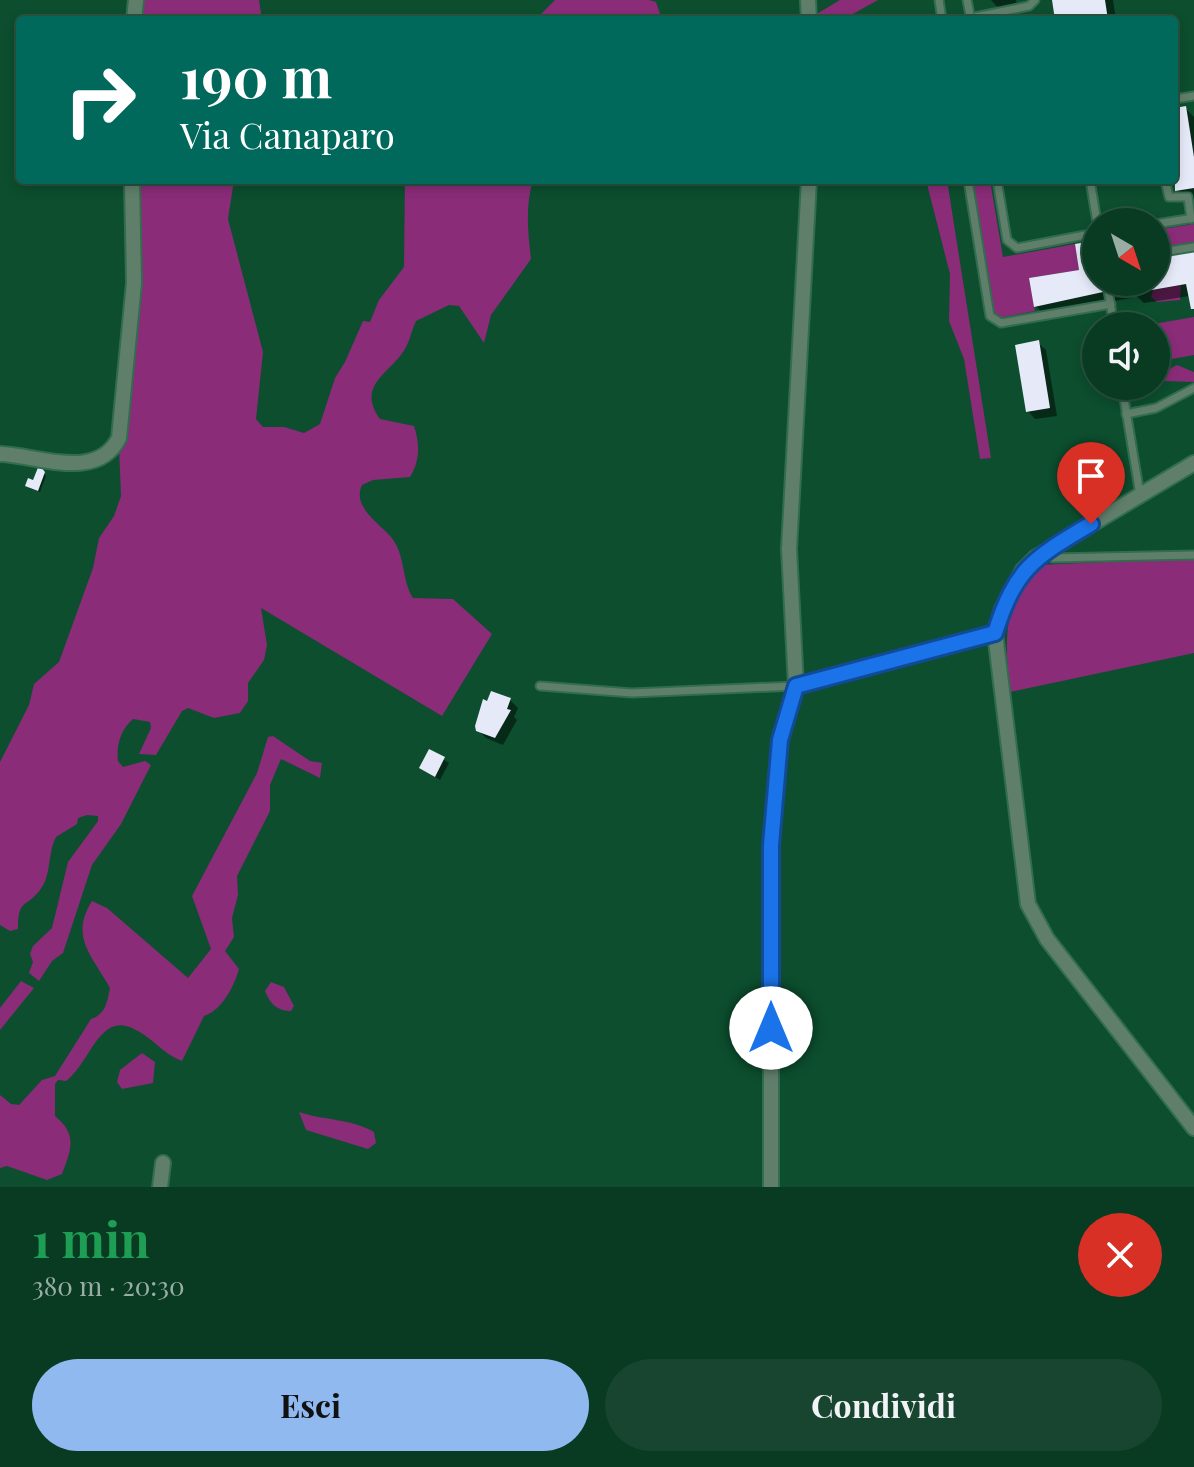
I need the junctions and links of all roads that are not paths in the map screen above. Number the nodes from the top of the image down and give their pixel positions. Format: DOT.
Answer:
graph roads {
  1 [pos="1035,0"];
  2 [pos="984,16"];
  3 [pos="132,184"];
  4 [pos="809,184"];
  5 [pos="969,184"];
  6 [pos="998,184"];
  7 [pos="1091,184"];
  8 [pos="1166,184"];
  9 [pos="1095,208"];
  10 [pos="1193,219"];
  11 [pos="1170,222"];
  12 [pos="1082,236"];
  13 [pos="1194,247"];
  14 [pos="1170,251"];
  15 [pos="1109,296"];
  16 [pos="1111,304"];
  17 [pos="1112,312"];
  18 [pos="1194,388"];
  19 [pos="1124,400"];
  20 [pos="1126,414"];
  21 [pos="0,454"];
  22 [pos="1194,463"];
  23 [pos="1140,495"];
  24 [pos="1042,554"];
  25 [pos="1194,555"];
  26 [pos="995,633"];
  27 [pos="540,686"];
  28 [pos="796,686"];
  29 [pos="1194,1128"];
  30 [pos="163,1163"];
  31 [pos="160,1187"];
  32 [pos="771,1187"];
  1 -- 2 [label="lane"];
  3 -- 21 [label="street"];
  4 -- 28 [label="street"];
  5 -- 16 [label="lane"];
  6 -- 12 [label="lane"];
  7 -- 9 [label="lane"];
  8 -- 10 [label="lane"];
  10 -- 11 [label="lane"];
  13 -- 14 [label="lane"];
  15 -- 16 [label="lane"];
  16 -- 17 [label="lane"];
  18 -- 20 [label="lane"];
  19 -- 20 [label="lane"];
  20 -- 23 [label="lane"];
  22 -- 23 [label="street"];
  23 -- 24 [label="street"];
  24 -- 25 [label="lane"];
  24 -- 26 [label="street"];
  26 -- 28 [label="street"];
  26 -- 29 [label="street"];
  27 -- 28 [label="lane"];
  28 -- 32 [label="street"];
  30 -- 31 [label="street"];
}
